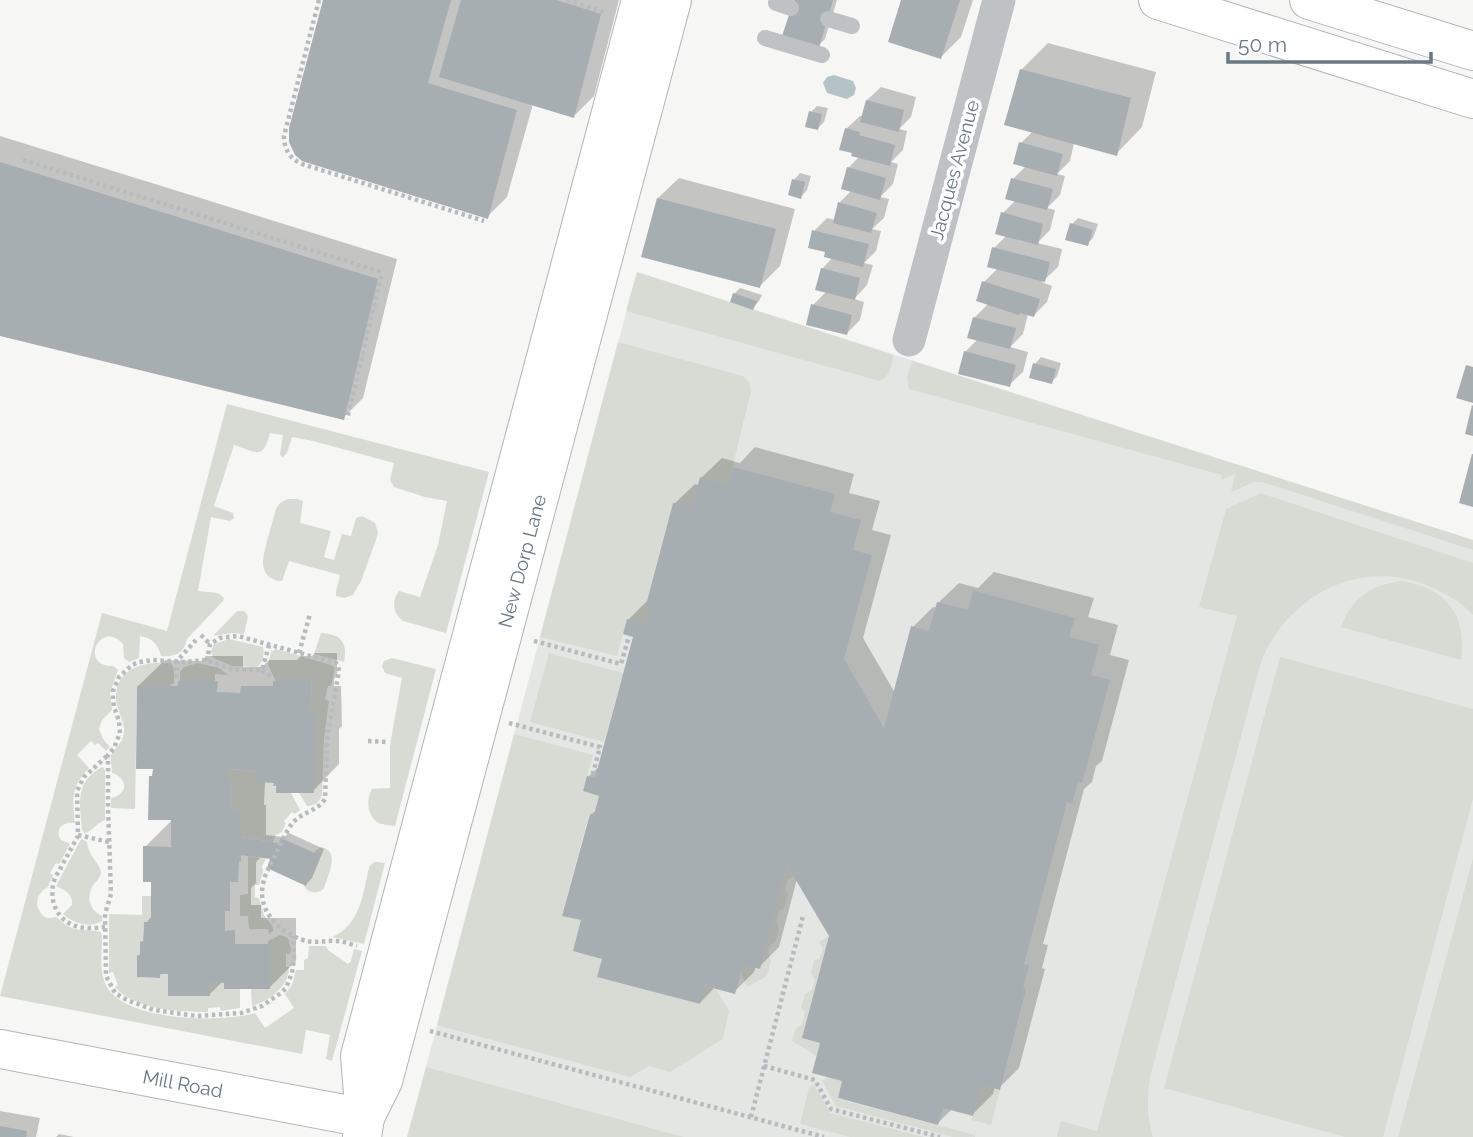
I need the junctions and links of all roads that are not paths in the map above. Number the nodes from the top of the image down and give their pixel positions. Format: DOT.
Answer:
graph roads {
  1 [pos="673,0"];
  2 [pos="999,0"];
  3 [pos="1158,0"];
  4 [pos="1317,1"];
  5 [pos="627,8"];
  6 [pos="828,19"];
  7 [pos="852,26"];
  8 [pos="765,38"];
  9 [pos="1473,51"];
  10 [pos="822,55"];
  11 [pos="1473,99"];
  12 [pos="909,340"];
  13 [pos="0,1049"];
  14 [pos="363,1128"];
  1 -- 14 [label="street, New Dorp Lane"];
  2 -- 12 [label="street, Jacques Avenue"];
  3 -- 11 [label="street"];
  4 -- 9 [label="street"];
  5 -- 14 [label="street, New Dorp Lane"];
  6 -- 7 [label="lane"];
  8 -- 10 [label="lane"];
  13 -- 14 [label="street, Mill Road"];
}
